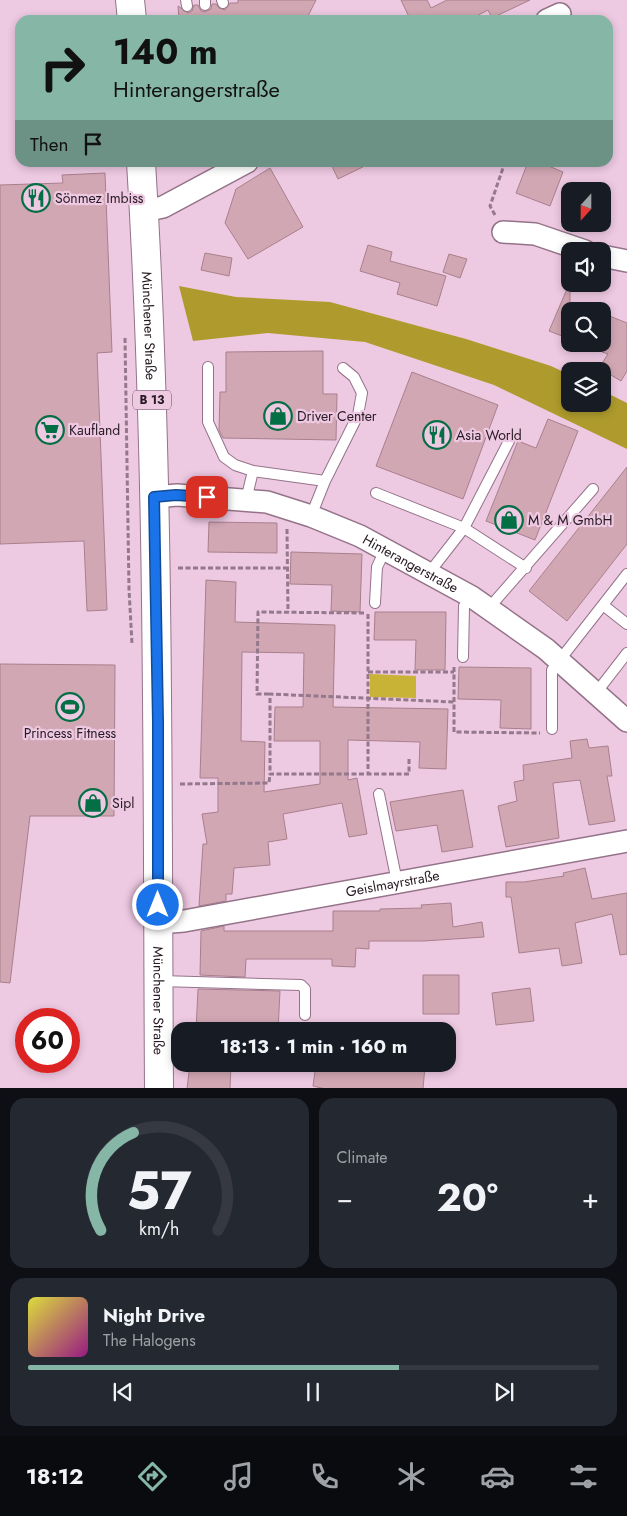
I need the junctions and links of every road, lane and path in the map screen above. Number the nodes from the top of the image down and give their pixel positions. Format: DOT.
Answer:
graph roads {
  1 [pos="130,0"];
  2 [pos="132,15"];
  3 [pos="142,167"];
  4 [pos="238,167"];
  5 [pos="503,167"];
  6 [pos="144,211"];
  7 [pos="503,232"];
  8 [pos="561,243"];
  9 [pos="611,258"];
  10 [pos="627,261"];
  11 [pos="208,368"];
  12 [pos="342,368"];
  13 [pos="509,441"];
  14 [pos="253,471"];
  15 [pos="326,480"];
  16 [pos="593,489"];
  17 [pos="376,493"];
  18 [pos="154,497"];
  19 [pos="246,500"];
  20 [pos="287,508"];
  21 [pos="311,516"];
  22 [pos="464,528"];
  23 [pos="386,548"];
  24 [pos="177,568"];
  25 [pos="286,568"];
  26 [pos="526,568"];
  27 [pos="429,573"];
  28 [pos="627,574"];
  29 [pos="375,602"];
  30 [pos="480,603"];
  31 [pos="603,605"];
  32 [pos="288,612"];
  33 [pos="368,613"];
  34 [pos="627,624"];
  35 [pos="627,653"];
  36 [pos="463,658"];
  37 [pos="559,660"];
  38 [pos="368,672"];
  39 [pos="454,672"];
  40 [pos="270,694"];
  41 [pos="596,694"];
  42 [pos="368,698"];
  43 [pos="454,702"];
  44 [pos="627,721"];
  45 [pos="552,729"];
  46 [pos="409,758"];
  47 [pos="270,774"];
  48 [pos="368,775"];
  49 [pos="180,784"];
  50 [pos="379,794"];
  51 [pos="627,841"];
  52 [pos="397,882"];
  53 [pos="158,924"];
  54 [pos="158,981"];
  55 [pos="305,1015"];
  56 [pos="160,1088"];
  1 -- 2 [label="main road"];
  3 -- 6 [label="main road, Münchener Straße / B 13"];
  4 -- 6 [label="street"];
  5 -- 7 [label="path"];
  6 -- 18 [label="main road, Münchener Straße / B 13"];
  7 -- 8 [label="street"];
  9 -- 10 [label="street"];
  11 -- 14 [label="lane"];
  12 -- 15 [label="lane"];
  13 -- 22 [label="lane"];
  14 -- 15 [label="lane"];
  14 -- 19 [label="lane"];
  15 -- 21 [label="lane"];
  16 -- 26 [label="lane"];
  17 -- 22 [label="lane"];
  18 -- 19 [label="street, Hinterangerstraße"];
  18 -- 53 [label="main road, Münchener Straße / B 13"];
  19 -- 20 [label="street, Hinterangerstraße"];
  20 -- 21 [label="street, Hinterangerstraße"];
  20 -- 25 [label="path"];
  21 -- 23 [label="street, Hinterangerstraße"];
  22 -- 26 [label="lane"];
  22 -- 27 [label="lane"];
  23 -- 27 [label="street, Hinterangerstraße"];
  23 -- 29 [label="lane"];
  24 -- 25 [label="path"];
  25 -- 32 [label="path"];
  26 -- 30 [label="lane"];
  27 -- 30 [label="street, Hinterangerstraße"];
  28 -- 31 [label="lane"];
  29 -- 33 [label="path"];
  30 -- 36 [label="lane"];
  30 -- 37 [label="street, Hinterangerstraße"];
  31 -- 34 [label="lane"];
  31 -- 37 [label="lane"];
  32 -- 33 [label="path"];
  32 -- 40 [label="path"];
  33 -- 38 [label="path"];
  35 -- 41 [label="lane"];
  36 -- 39 [label="path"];
  37 -- 41 [label="street, Hinterangerstraße"];
  37 -- 45 [label="lane"];
  38 -- 39 [label="path"];
  38 -- 42 [label="path"];
  39 -- 43 [label="path"];
  40 -- 42 [label="path"];
  40 -- 47 [label="path"];
  41 -- 44 [label="street, Hinterangerstraße"];
  42 -- 43 [label="path"];
  42 -- 48 [label="path"];
  43 -- 45 [label="path"];
  46 -- 48 [label="path"];
  47 -- 48 [label="path"];
  47 -- 49 [label="path"];
  50 -- 52 [label="lane"];
  51 -- 52 [label="street, Geislmayrstraße"];
  52 -- 53 [label="street, Geislmayrstraße"];
  53 -- 54 [label="main road, Münchener Straße / B 13"];
  54 -- 55 [label="lane"];
  54 -- 56 [label="main road, Münchener Straße / B 13"];
}
